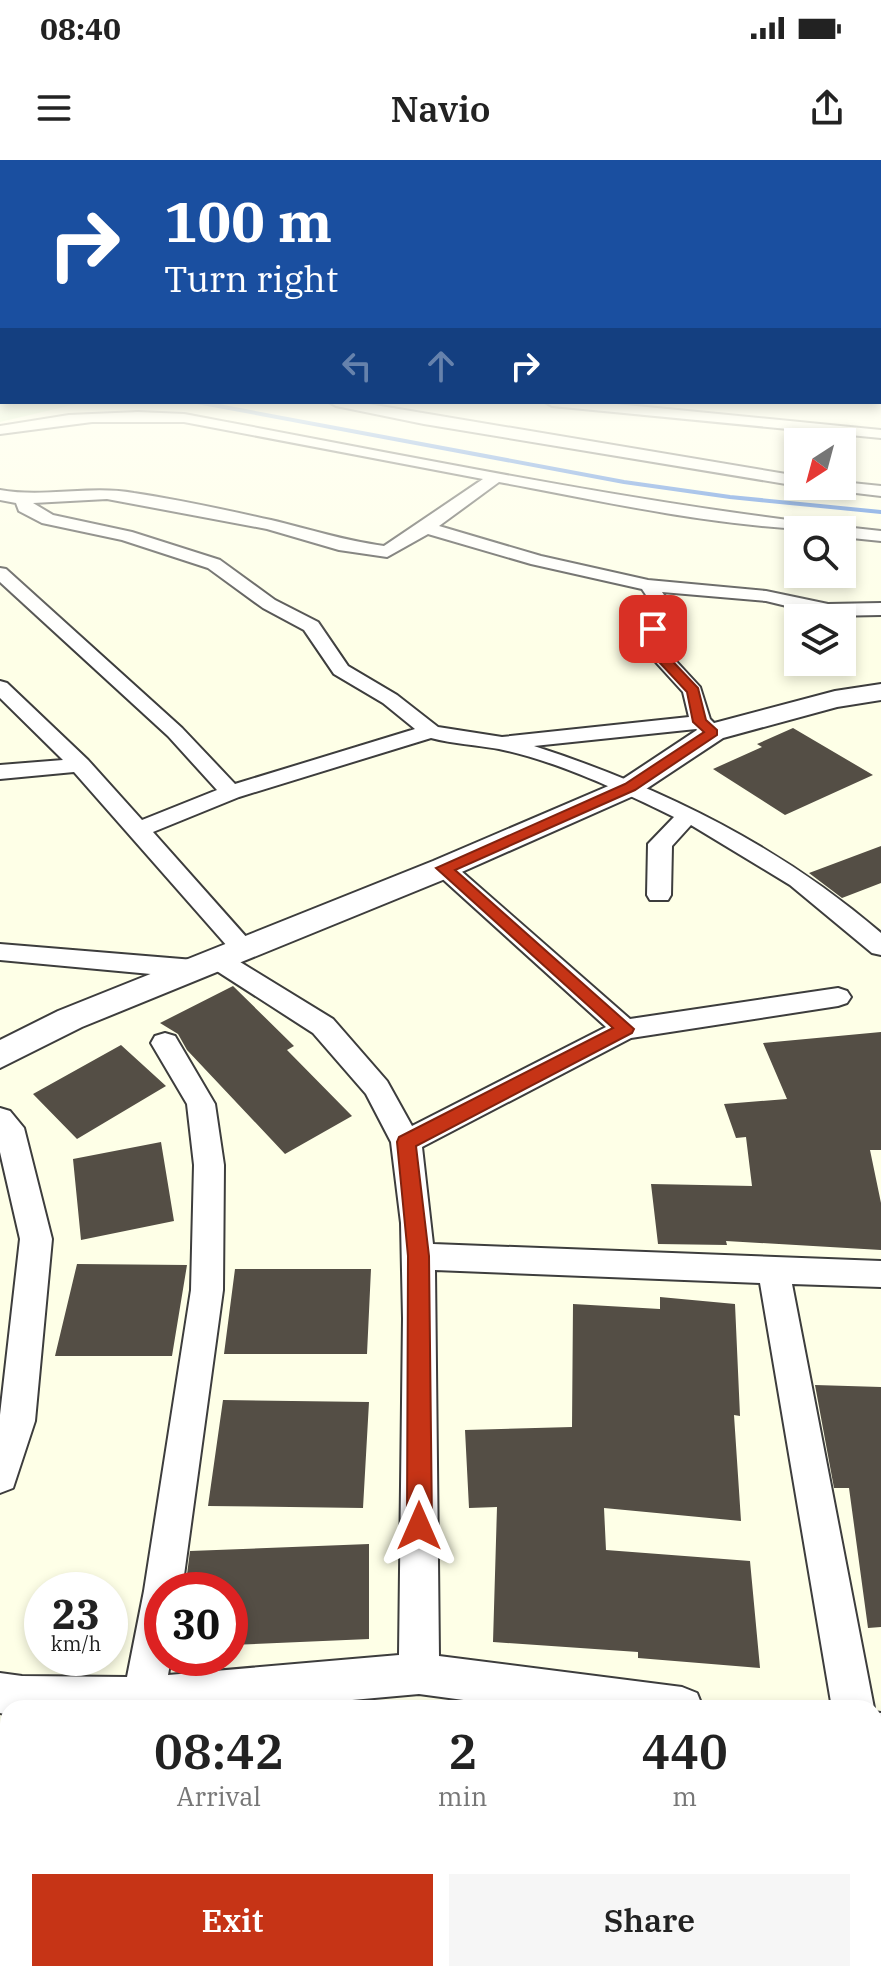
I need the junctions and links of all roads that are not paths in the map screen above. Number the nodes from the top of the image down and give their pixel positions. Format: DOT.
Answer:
graph roads {
  1 [pos="491,480"];
  2 [pos="511,480"];
  3 [pos="856,488"];
  4 [pos="881,491"];
  5 [pos="0,495"];
  6 [pos="24,502"];
  7 [pos="0,508"];
  8 [pos="784,524"];
  9 [pos="426,528"];
  10 [pos="856,533"];
  11 [pos="881,536"];
  12 [pos="0,573"];
  13 [pos="648,585"];
  14 [pos="881,609"];
  15 [pos="0,687"];
  16 [pos="881,692"];
  17 [pos="706,727"];
  18 [pos="431,731"];
  19 [pos="502,743"];
  20 [pos="80,765"];
  21 [pos="0,772"];
  22 [pos="630,787"];
  23 [pos="231,792"];
  24 [pos="688,816"];
  25 [pos="136,831"];
  26 [pos="444,868"];
  27 [pos="659,895"];
  28 [pos="881,947"];
  29 [pos="0,952"];
  30 [pos="218,959"];
  31 [pos="838,997"];
  32 [pos="625,1029"];
  33 [pos="165,1043"];
  34 [pos="0,1055"];
  35 [pos="0,1119"];
  36 [pos="406,1142"];
  37 [pos="419,1256"];
  38 [pos="774,1272"];
  39 [pos="881,1274"];
  40 [pos="0,1476"];
  41 [pos="165,1572"];
  42 [pos="419,1674"];
  43 [pos="148,1676"];
  44 [pos="0,1693"];
  45 [pos="144,1698"];
  46 [pos="620,1700"];
  47 [pos="852,1700"];
  1 -- 9 [label="street"];
  2 -- 8 [label="street"];
  3 -- 4 [label="street"];
  5 -- 6 [label="street"];
  6 -- 7 [label="street"];
  6 -- 9 [label="street"];
  6 -- 18 [label="street"];
  9 -- 13 [label="street"];
  10 -- 11 [label="street"];
  12 -- 23 [label="street"];
  13 -- 14 [label="street"];
  13 -- 17 [label="street"];
  15 -- 20 [label="street"];
  16 -- 17 [label="street"];
  17 -- 19 [label="street"];
  17 -- 22 [label="street"];
  18 -- 19 [label="street"];
  18 -- 23 [label="street"];
  19 -- 22 [label="street"];
  20 -- 21 [label="street"];
  20 -- 25 [label="street"];
  22 -- 24 [label="street"];
  22 -- 26 [label="street"];
  23 -- 25 [label="street"];
  24 -- 27 [label="street"];
  24 -- 28 [label="street"];
  25 -- 30 [label="street"];
  26 -- 30 [label="street"];
  26 -- 32 [label="street"];
  29 -- 30 [label="street"];
  30 -- 34 [label="street"];
  30 -- 36 [label="street"];
  31 -- 32 [label="street"];
  32 -- 36 [label="street"];
  33 -- 41 [label="street"];
  35 -- 40 [label="street"];
  36 -- 37 [label="street"];
  37 -- 38 [label="street"];
  37 -- 42 [label="street"];
  38 -- 39 [label="street"];
  38 -- 47 [label="street"];
  42 -- 45 [label="street"];
  42 -- 46 [label="street"];
  43 -- 45 [label="street"];
  44 -- 45 [label="street"];
}
